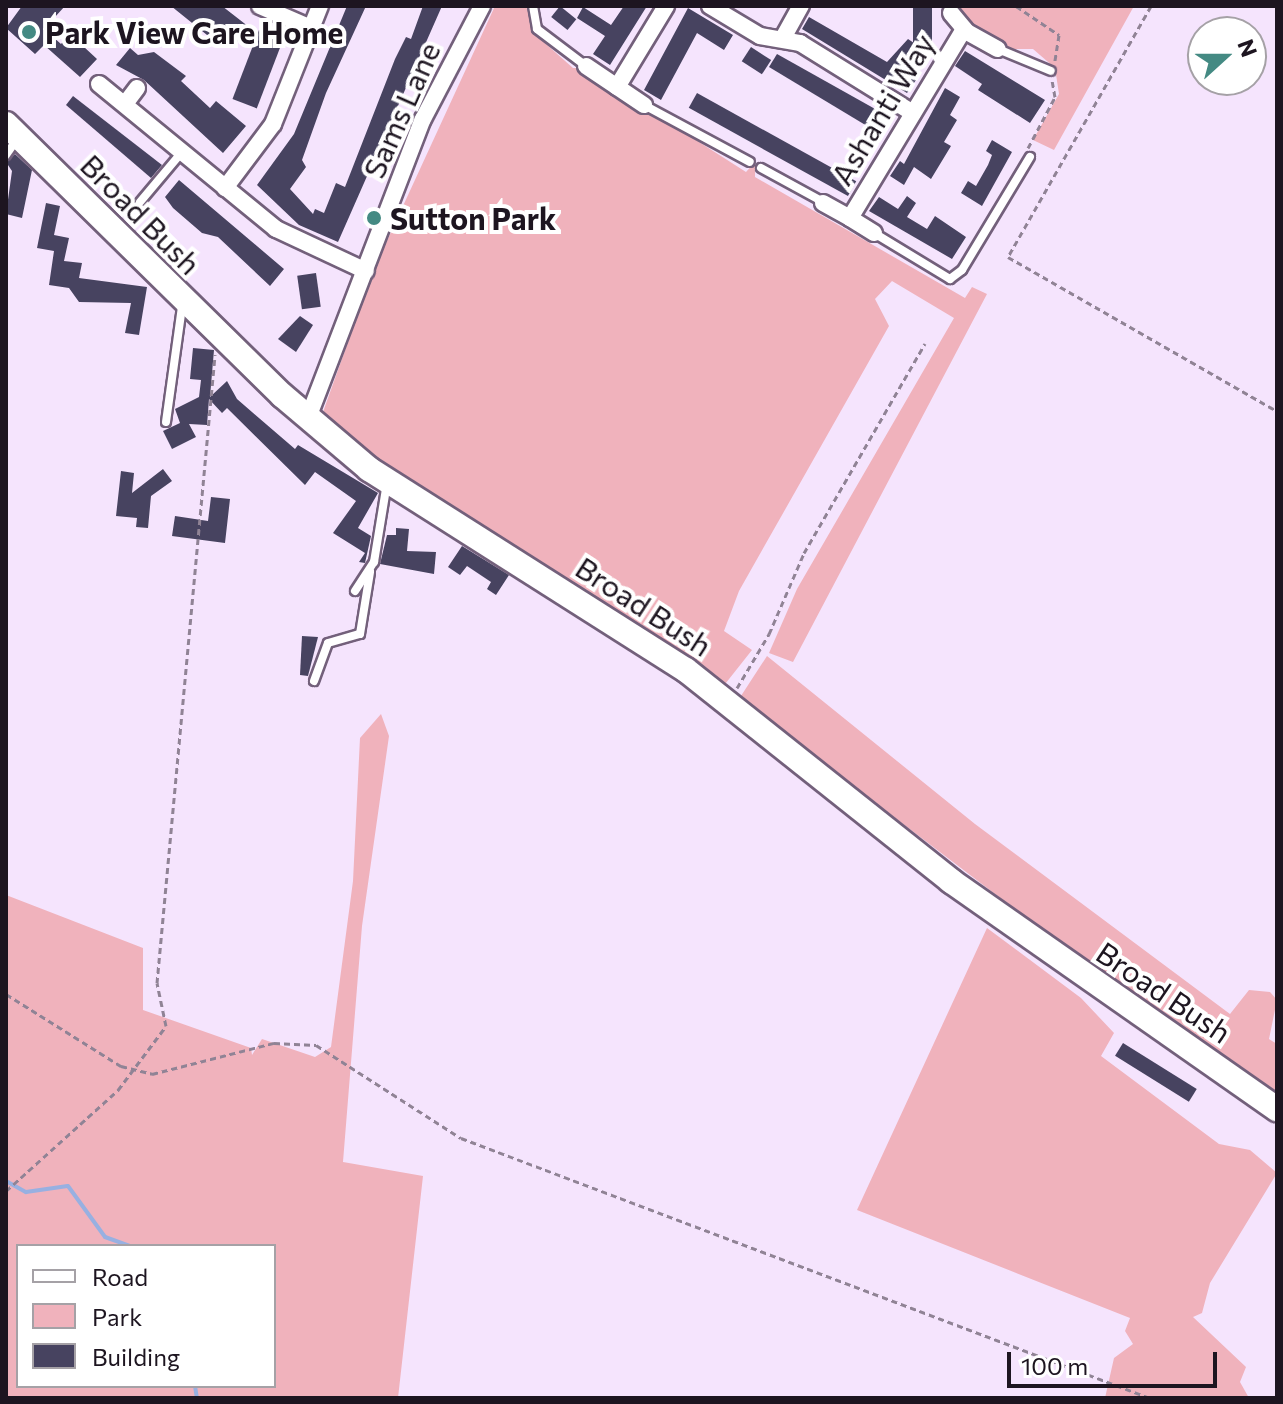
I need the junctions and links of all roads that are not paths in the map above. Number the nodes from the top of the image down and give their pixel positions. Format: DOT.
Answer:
graph roads {
  1 [pos="260,6"];
  2 [pos="320,6"];
  3 [pos="482,6"];
  4 [pos="533,6"];
  5 [pos="666,6"];
  6 [pos="710,6"];
  7 [pos="801,6"];
  8 [pos="951,13"];
  9 [pos="311,28"];
  10 [pos="964,29"];
  11 [pos="783,38"];
  12 [pos="998,49"];
  13 [pos="586,66"];
  14 [pos="1052,72"];
  15 [pos="99,84"];
  16 [pos="617,87"];
  17 [pos="137,88"];
  18 [pos="125,104"];
  19 [pos="644,105"];
  20 [pos="913,113"];
  21 [pos="10,139"];
  22 [pos="182,152"];
  23 [pos="1030,157"];
  24 [pos="750,162"];
  25 [pos="761,168"];
  26 [pos="225,188"];
  27 [pos="140,202"];
  28 [pos="823,203"];
  29 [pos="850,218"];
  30 [pos="874,233"];
  31 [pos="366,271"];
  32 [pos="183,301"];
  33 [pos="308,418"];
  34 [pos="166,422"];
  35 [pos="388,482"];
  36 [pos="370,572"];
  37 [pos="355,591"];
  38 [pos="314,681"];
  39 [pos="1277,1109"];
  1 -- 9 [label="street"];
  2 -- 9 [label="street"];
  3 -- 31 [label="street, Sams Lane"];
  4 -- 13 [label="lane"];
  5 -- 16 [label="street"];
  6 -- 11 [label="street"];
  7 -- 11 [label="street"];
  8 -- 10 [label="street, Ashanti Way"];
  9 -- 26 [label="street"];
  10 -- 12 [label="street, Ashanti Way"];
  10 -- 20 [label="street, Ashanti Way"];
  11 -- 20 [label="street"];
  12 -- 14 [label="lane, Ashanti Way"];
  13 -- 16 [label="street"];
  15 -- 18 [label="street"];
  16 -- 19 [label="street"];
  17 -- 18 [label="street"];
  18 -- 22 [label="street"];
  19 -- 24 [label="lane"];
  20 -- 29 [label="street, Ashanti Way"];
  21 -- 32 [label="main road, Broad Bush"];
  22 -- 26 [label="street"];
  22 -- 27 [label="lane"];
  23 -- 30 [label="lane, Ashanti Way"];
  25 -- 28 [label="lane, Ashanti Way"];
  26 -- 31 [label="street"];
  28 -- 29 [label="street, Ashanti Way"];
  29 -- 30 [label="street, Ashanti Way"];
  31 -- 33 [label="street, Sams Lane"];
  32 -- 33 [label="main road, Broad Bush"];
  32 -- 34 [label="lane"];
  33 -- 35 [label="main road, Broad Bush"];
  35 -- 36 [label="lane"];
  35 -- 39 [label="main road, Broad Bush"];
  36 -- 37 [label="lane"];
  36 -- 38 [label="lane"];
}
